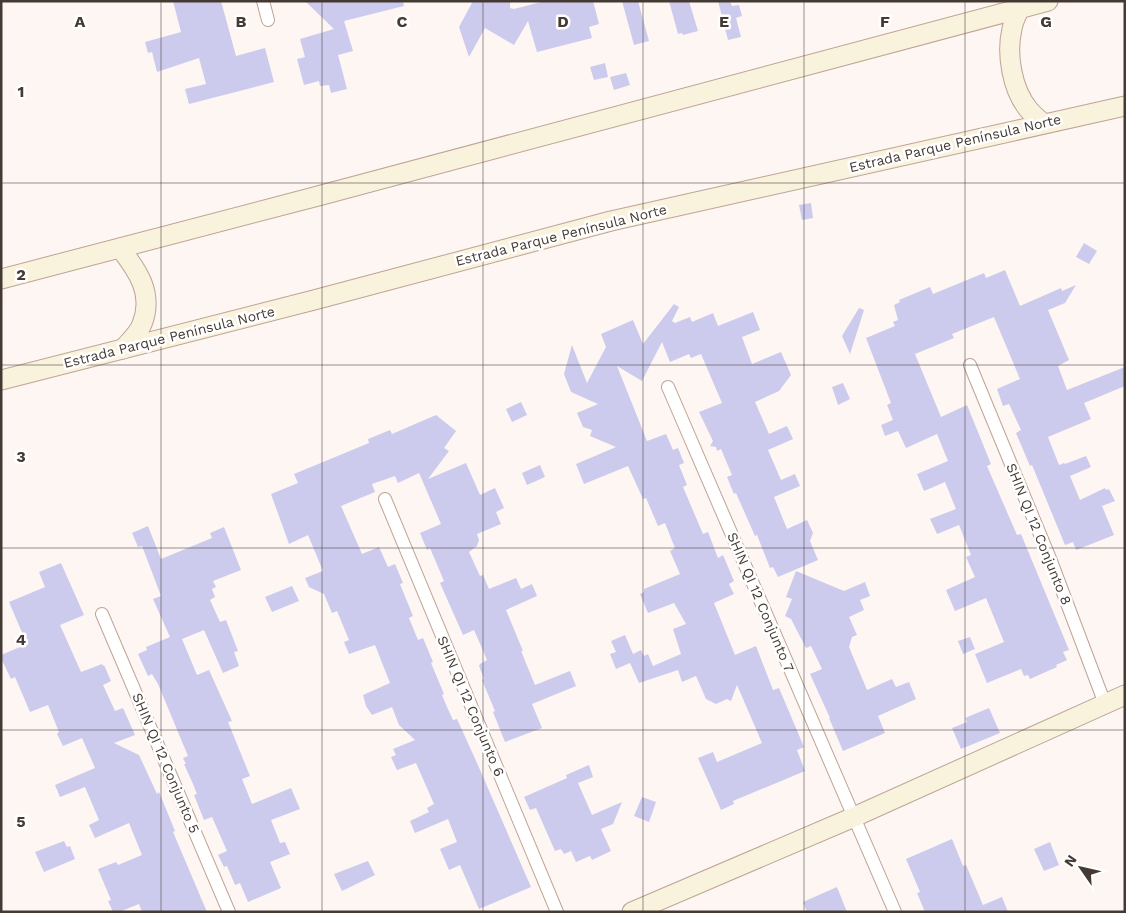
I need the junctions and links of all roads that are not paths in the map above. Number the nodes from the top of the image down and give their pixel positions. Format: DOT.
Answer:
graph roads {
  1 [pos="263,1"];
  2 [pos="1034,5"];
  3 [pos="268,20"];
  4 [pos="1125,106"];
  5 [pos="1043,123"];
  6 [pos="120,248"];
  7 [pos="1,279"];
  8 [pos="123,349"];
  9 [pos="970,364"];
  10 [pos="1,380"];
  11 [pos="668,387"];
  12 [pos="385,499"];
  13 [pos="102,614"];
  14 [pos="1125,696"];
  15 [pos="1106,704"];
  16 [pos="854,817"];
  17 [pos="229,912"];
  18 [pos="557,912"];
  19 [pos="632,912"];
  20 [pos="895,912"];
  1 -- 3 [label="street"];
  2 -- 5 [label="main road"];
  2 -- 6 [label="main road"];
  4 -- 5 [label="main road, Estrada Parque Península Norte"];
  5 -- 8 [label="main road, Estrada Parque Península Norte"];
  6 -- 7 [label="main road"];
  6 -- 8 [label="main road"];
  8 -- 10 [label="main road, Estrada Parque Península Norte"];
  9 -- 15 [label="street, SHIN QI 12 Conjunto 8"];
  11 -- 16 [label="street, SHIN QI 12 Conjunto 7"];
  12 -- 18 [label="street, SHIN QI 12 Conjunto 6"];
  13 -- 17 [label="street, SHIN QI 12 Conjunto 5"];
  14 -- 15 [label="main road"];
  15 -- 16 [label="main road"];
  16 -- 19 [label="main road"];
  16 -- 20 [label="street, SHIN QI 12 Conjunto 7"];
}
